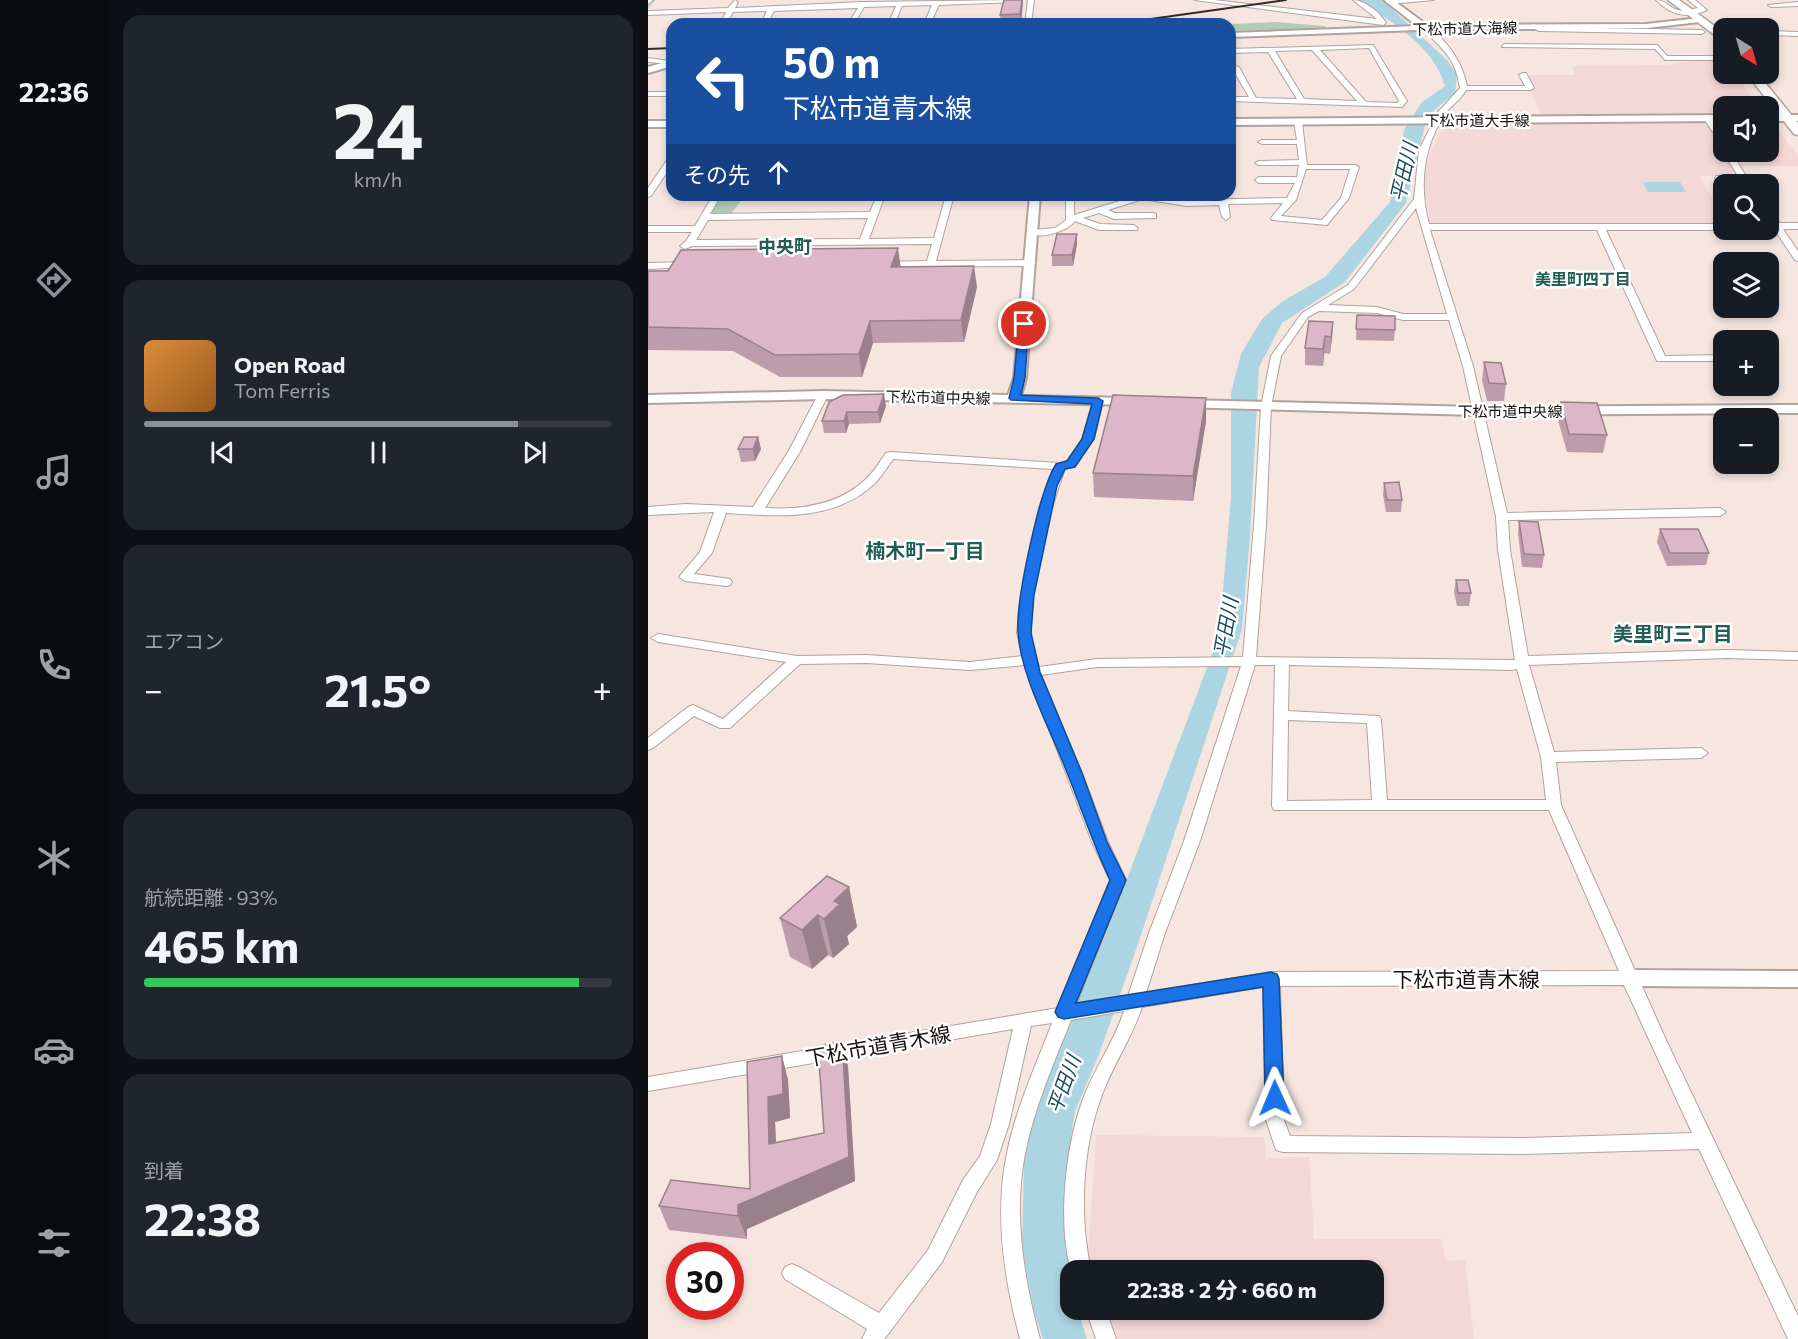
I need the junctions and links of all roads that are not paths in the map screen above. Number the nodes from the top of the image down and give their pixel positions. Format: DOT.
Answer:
graph roads {
  1 [pos="659,0"];
  2 [pos="735,0"];
  3 [pos="1018,0"];
  4 [pos="1031,0"];
  5 [pos="1198,0"];
  6 [pos="1356,0"];
  7 [pos="1431,0"];
  8 [pos="1659,0"];
  9 [pos="1673,0"];
  10 [pos="1691,0"];
  11 [pos="1389,1"];
  12 [pos="838,2"];
  13 [pos="936,3"];
  14 [pos="863,4"];
  15 [pos="900,4"];
  16 [pos="1798,4"];
  17 [pos="1771,5"];
  18 [pos="733,8"];
  19 [pos="772,8"];
  20 [pos="1693,15"];
  21 [pos="727,18"];
  22 [pos="767,18"];
  23 [pos="855,18"];
  24 [pos="894,18"];
  25 [pos="930,18"];
  26 [pos="1029,18"];
  27 [pos="1382,22"];
  28 [pos="1421,28"];
  29 [pos="1389,29"];
  30 [pos="1638,29"];
  31 [pos="1713,29"];
  32 [pos="1360,30"];
  33 [pos="1702,32"];
  34 [pos="1779,33"];
  35 [pos="1798,34"];
  36 [pos="1236,35"];
  37 [pos="1371,46"];
  38 [pos="1504,46"];
  39 [pos="1314,48"];
  40 [pos="1270,50"];
  41 [pos="1236,51"];
  42 [pos="1713,58"];
  43 [pos="648,60"];
  44 [pos="666,62"];
  45 [pos="666,65"];
  46 [pos="1236,69"];
  47 [pos="648,70"];
  48 [pos="1523,75"];
  49 [pos="1762,84"];
  50 [pos="1464,88"];
  51 [pos="648,94"];
  52 [pos="666,94"];
  53 [pos="1236,99"];
  54 [pos="1254,100"];
  55 [pos="1302,102"];
  56 [pos="1364,104"];
  57 [pos="1708,118"];
  58 [pos="1713,118"];
  59 [pos="1793,118"];
  60 [pos="1433,120"];
  61 [pos="1236,122"];
  62 [pos="1298,122"];
  63 [pos="648,124"];
  64 [pos="666,124"];
  65 [pos="1713,127"];
  66 [pos="1798,132"];
  67 [pos="1262,142"];
  68 [pos="1301,142"];
  69 [pos="1259,163"];
  70 [pos="1305,165"];
  71 [pos="666,168"];
  72 [pos="648,175"];
  73 [pos="661,175"];
  74 [pos="666,175"];
  75 [pos="1259,180"];
  76 [pos="1299,180"];
  77 [pos="648,194"];
  78 [pos="1418,199"];
  79 [pos="1292,200"];
  80 [pos="714,201"];
  81 [pos="878,201"];
  82 [pos="948,201"];
  83 [pos="1035,201"];
  84 [pos="1070,201"];
  85 [pos="1129,201"];
  86 [pos="1175,201"];
  87 [pos="1223,201"];
  88 [pos="1236,201"];
  89 [pos="1099,210"];
  90 [pos="872,215"];
  91 [pos="1152,216"];
  92 [pos="705,217"];
  93 [pos="1226,217"];
  94 [pos="1072,220"];
  95 [pos="1779,226"];
  96 [pos="1798,226"];
  97 [pos="1425,227"];
  98 [pos="1600,227"];
  99 [pos="1713,227"];
  100 [pos="1134,228"];
  101 [pos="648,229"];
  102 [pos="696,229"];
  103 [pos="1033,233"];
  104 [pos="937,241"];
  105 [pos="863,242"];
  106 [pos="690,243"];
  107 [pos="1798,258"];
  108 [pos="1031,263"];
  109 [pos="872,264"];
  110 [pos="931,264"];
  111 [pos="673,265"];
  112 [pos="697,265"];
  113 [pos="648,266"];
  114 [pos="1318,308"];
  115 [pos="1452,317"];
  116 [pos="1713,358"];
  117 [pos="824,395"];
  118 [pos="1014,398"];
  119 [pos="648,399"];
  120 [pos="1098,401"];
  121 [pos="1144,403"];
  122 [pos="1167,404"];
  123 [pos="1262,407"];
  124 [pos="1798,409"];
  125 [pos="1476,411"];
  126 [pos="1060,466"];
  127 [pos="721,510"];
  128 [pos="757,510"];
  129 [pos="648,512"];
  130 [pos="1720,512"];
  131 [pos="1502,517"];
  132 [pos="726,582"];
  133 [pos="657,638"];
  134 [pos="1798,656"];
  135 [pos="797,660"];
  136 [pos="1282,661"];
  137 [pos="1245,662"];
  138 [pos="1522,662"];
  139 [pos="1031,666"];
  140 [pos="1280,715"];
  141 [pos="648,745"];
  142 [pos="1701,753"];
  143 [pos="1548,757"];
  144 [pos="1380,804"];
  145 [pos="1554,805"];
  146 [pos="1629,978"];
  147 [pos="1271,979"];
  148 [pos="1798,979"];
  149 [pos="1131,1001"];
  150 [pos="1068,1012"];
  151 [pos="1024,1019"];
  152 [pos="648,1084"];
  153 [pos="1704,1141"];
  154 [pos="1078,1260"];
  155 [pos="792,1273"];
  156 [pos="1099,1320"];
  157 [pos="877,1332"];
  158 [pos="1798,1338"];
  159 [pos="1030,1339"];
  160 [pos="1106,1339"];
  1 -- 18 [label="street"];
  2 -- 18 [label="street"];
  3 -- 13 [label="street"];
  4 -- 26 [label="street"];
  5 -- 27 [label="street"];
  6 -- 27 [label="street"];
  7 -- 11 [label="street"];
  8 -- 20 [label="street"];
  9 -- 20 [label="main road"];
  10 -- 20 [label="street"];
  11 -- 28 [label="street"];
  12 -- 14 [label="street"];
  12 -- 19 [label="street"];
  13 -- 15 [label="street"];
  13 -- 25 [label="street"];
  14 -- 15 [label="street"];
  14 -- 23 [label="street"];
  15 -- 24 [label="street"];
  16 -- 17 [label="street"];
  18 -- 19 [label="street"];
  18 -- 21 [label="street"];
  19 -- 22 [label="street"];
  20 -- 30 [label="street, 下松市道大海線"];
  20 -- 31 [label="main road"];
  27 -- 29 [label="street"];
  28 -- 29 [label="street, 下松市道大海線"];
  28 -- 30 [label="street, 下松市道大海線"];
  28 -- 50 [label="street"];
  29 -- 32 [label="street, 下松市道大海線"];
  30 -- 33 [label="street"];
  32 -- 36 [label="street, 下松市道大海線"];
  32 -- 37 [label="street"];
  34 -- 35 [label="street"];
  37 -- 39 [label="street"];
  37 -- 56 [label="street"];
  38 -- 42 [label="street"];
  39 -- 40 [label="street"];
  39 -- 56 [label="street"];
  40 -- 41 [label="street"];
  40 -- 55 [label="street"];
  43 -- 44 [label="street"];
  45 -- 47 [label="street"];
  46 -- 54 [label="street"];
  48 -- 50 [label="street"];
  49 -- 59 [label="main road"];
  50 -- 60 [label="street"];
  51 -- 52 [label="street"];
  53 -- 54 [label="street"];
  54 -- 55 [label="street"];
  55 -- 56 [label="street"];
  57 -- 58 [label="street, 下松市道大手線"];
  57 -- 60 [label="street, 下松市道大手線"];
  57 -- 65 [label="street"];
  59 -- 66 [label="main road"];
  60 -- 62 [label="street, 下松市道大手線"];
  60 -- 78 [label="street"];
  61 -- 62 [label="street, 下松市道大手線"];
  62 -- 68 [label="street"];
  63 -- 64 [label="street"];
  67 -- 68 [label="street"];
  68 -- 70 [label="street"];
  69 -- 70 [label="street"];
  70 -- 76 [label="street"];
  70 -- 79 [label="street"];
  71 -- 73 [label="street"];
  72 -- 73 [label="street"];
  73 -- 74 [label="street"];
  73 -- 77 [label="street"];
  75 -- 76 [label="street"];
  76 -- 79 [label="street"];
  78 -- 97 [label="street"];
  78 -- 114 [label="street"];
  79 -- 88 [label="street"];
  80 -- 92 [label="street"];
  81 -- 90 [label="street"];
  82 -- 104 [label="street"];
  83 -- 103 [label="street"];
  84 -- 94 [label="street"];
  85 -- 89 [label="street"];
  86 -- 87 [label="street"];
  87 -- 93 [label="street"];
  89 -- 91 [label="street"];
  89 -- 94 [label="street"];
  90 -- 92 [label="street"];
  90 -- 105 [label="street"];
  92 -- 102 [label="street"];
  94 -- 100 [label="street"];
  94 -- 103 [label="street"];
  95 -- 96 [label="street"];
  95 -- 107 [label="street"];
  97 -- 98 [label="street"];
  97 -- 115 [label="street"];
  98 -- 99 [label="street"];
  98 -- 116 [label="street"];
  101 -- 102 [label="street"];
  102 -- 106 [label="street"];
  103 -- 108 [label="street"];
  104 -- 105 [label="street"];
  104 -- 110 [label="street"];
  105 -- 106 [label="street"];
  106 -- 111 [label="street"];
  108 -- 110 [label="street"];
  108 -- 118 [label="street"];
  109 -- 110 [label="street"];
  111 -- 112 [label="street"];
  111 -- 113 [label="street"];
  114 -- 115 [label="street"];
  114 -- 123 [label="street"];
  115 -- 125 [label="street"];
  117 -- 118 [label="street, 下松市道中央線"];
  117 -- 119 [label="street, 下松市道中央線"];
  117 -- 128 [label="street"];
  118 -- 120 [label="street, 下松市道中央線"];
  120 -- 121 [label="street, 下松市道中央線"];
  120 -- 126 [label="street"];
  122 -- 123 [label="street, 下松市道中央線"];
  123 -- 125 [label="street, 下松市道中央線"];
  123 -- 137 [label="street"];
  124 -- 125 [label="street, 下松市道中央線"];
  125 -- 131 [label="street"];
  126 -- 128 [label="street"];
  126 -- 139 [label="street"];
  127 -- 128 [label="street"];
  127 -- 129 [label="street"];
  127 -- 132 [label="street"];
  130 -- 131 [label="street"];
  131 -- 138 [label="street"];
  133 -- 135 [label="street"];
  134 -- 138 [label="street"];
  135 -- 139 [label="street"];
  135 -- 141 [label="street"];
  136 -- 137 [label="street"];
  136 -- 138 [label="street"];
  136 -- 140 [label="street"];
  137 -- 139 [label="street"];
  137 -- 149 [label="street"];
  138 -- 143 [label="street"];
  139 -- 150 [label="street"];
  140 -- 144 [label="street"];
  140 -- 144 [label="street"];
  142 -- 143 [label="street"];
  143 -- 145 [label="street"];
  144 -- 145 [label="street"];
  145 -- 146 [label="street"];
  146 -- 147 [label="street, 下松市道青木線"];
  146 -- 148 [label="street, 下松市道青木線"];
  146 -- 153 [label="street"];
  147 -- 149 [label="street, 下松市道青木線"];
  147 -- 153 [label="street"];
  149 -- 150 [label="street, 下松市道青木線"];
  149 -- 154 [label="street"];
  150 -- 151 [label="street, 下松市道青木線"];
  150 -- 159 [label="street"];
  151 -- 152 [label="street, 下松市道青木線"];
  151 -- 157 [label="street"];
  153 -- 158 [label="street"];
  155 -- 157 [label="street"];
  156 -- 160 [label="street"];
}
